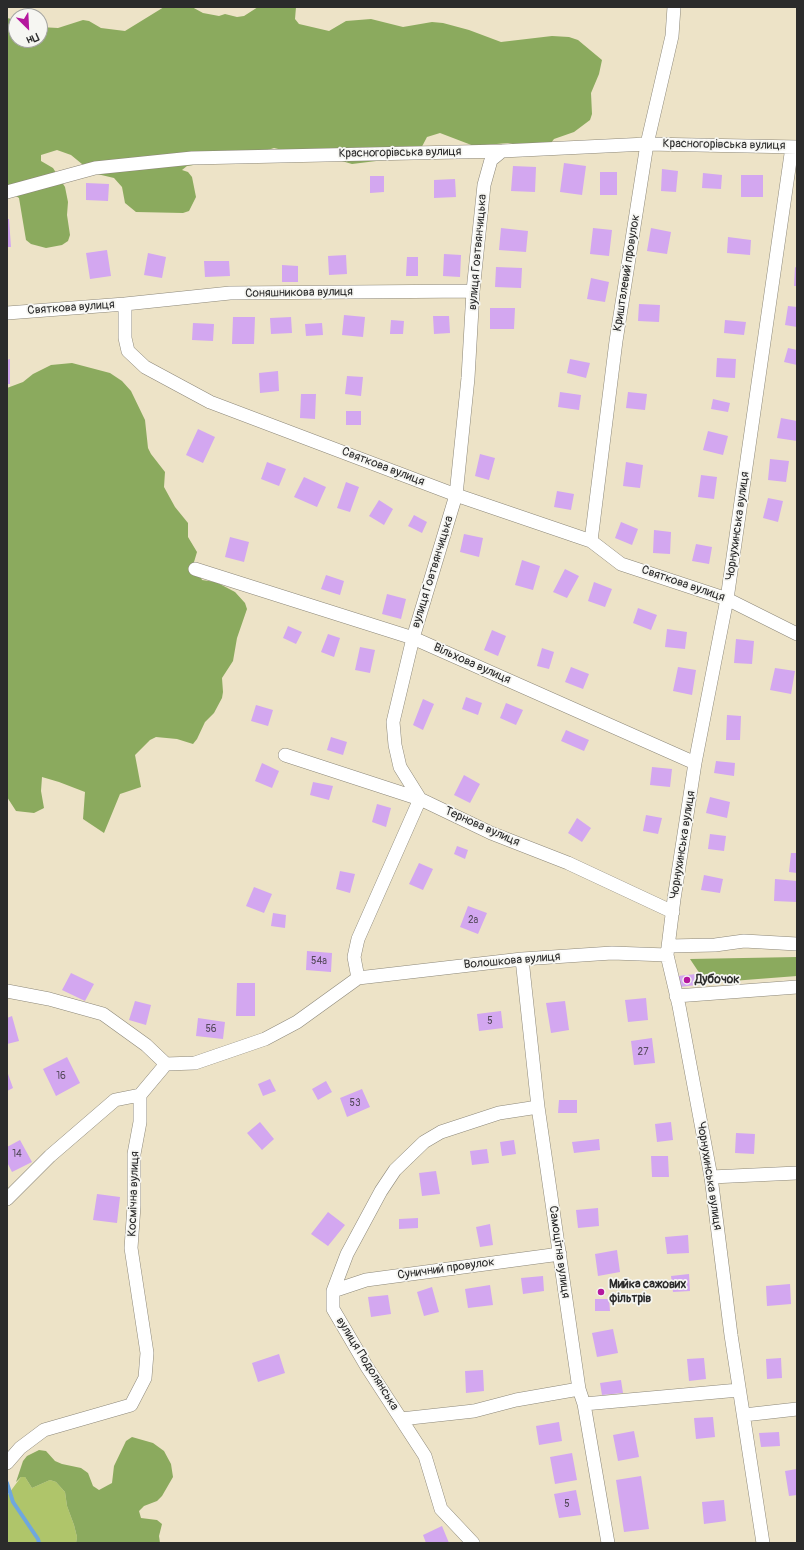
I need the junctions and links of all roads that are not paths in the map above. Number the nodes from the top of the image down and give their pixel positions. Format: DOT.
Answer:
graph roads {
  1 [pos="674,7"];
  2 [pos="647,144"];
  3 [pos="794,147"];
  4 [pos="502,151"];
  5 [pos="7,192"];
  6 [pos="473,290"];
  7 [pos="125,304"];
  8 [pos="7,313"];
  9 [pos="456,495"];
  10 [pos="591,540"];
  11 [pos="195,569"];
  12 [pos="727,599"];
  13 [pos="797,634"];
  14 [pos="413,638"];
  15 [pos="285,755"];
  16 [pos="695,763"];
  17 [pos="420,799"];
  18 [pos="673,912"];
  19 [pos="797,944"];
  20 [pos="668,950"];
  21 [pos="522,959"];
  22 [pos="358,978"];
  23 [pos="797,988"];
  24 [pos="7,991"];
  25 [pos="676,996"];
  26 [pos="166,1064"];
  27 [pos="140,1095"];
  28 [pos="538,1107"];
  29 [pos="797,1174"];
  30 [pos="711,1177"];
  31 [pos="7,1199"];
  32 [pos="560,1254"];
  33 [pos="333,1291"];
  34 [pos="578,1389"];
  35 [pos="739,1390"];
  36 [pos="584,1404"];
  37 [pos="797,1409"];
  38 [pos="744,1415"];
  39 [pos="401,1419"];
  40 [pos="7,1463"];
  41 [pos="473,1543"];
  42 [pos="608,1543"];
  43 [pos="763,1543"];
  1 -- 2 [label="street, Кришталевий провулок"];
  2 -- 3 [label="street, Красногорівська вулиця"];
  2 -- 4 [label="street, Красногорівська вулиця"];
  2 -- 10 [label="street, Кришталевий провулок"];
  3 -- 12 [label="street, Чорнухинська вулиця"];
  4 -- 5 [label="street, Красногорівська вулиця"];
  4 -- 6 [label="street, вулиця Говтвянчицька"];
  6 -- 7 [label="street, Соняшникова вулиця"];
  6 -- 9 [label="street, вулиця Говтвянчицька"];
  7 -- 8 [label="street, Святкова вулиця"];
  7 -- 9 [label="street, Святкова вулиця"];
  9 -- 10 [label="street, Святкова вулиця"];
  9 -- 14 [label="street, вулиця Говтвянчицька"];
  10 -- 12 [label="street, Святкова вулиця"];
  11 -- 14 [label="street, Вільхова вулиця"];
  12 -- 13 [label="street, Святкова вулиця"];
  12 -- 16 [label="street, Чорнухинська вулиця"];
  14 -- 16 [label="street, Вільхова вулиця"];
  14 -- 17 [label="street, вулиця Говтвянчицька"];
  15 -- 17 [label="street, Тернова вулиця"];
  16 -- 18 [label="street, Чорнухинська вулиця"];
  17 -- 18 [label="street, Тернова вулиця"];
  17 -- 22 [label="street"];
  18 -- 20 [label="street, Чорнухинська вулиця"];
  19 -- 20 [label="street, Волошкова вулиця"];
  20 -- 21 [label="street, Волошкова вулиця"];
  20 -- 25 [label="street, Чорнухинська вулиця"];
  21 -- 22 [label="street, Волошкова вулиця"];
  21 -- 28 [label="street, Самоцітна вулиця"];
  22 -- 26 [label="street"];
  23 -- 25 [label="street"];
  24 -- 26 [label="street"];
  25 -- 30 [label="street, Чорнухинська вулиця"];
  26 -- 27 [label="street"];
  27 -- 31 [label="street"];
  27 -- 40 [label="street, Космічна вулиця"];
  28 -- 32 [label="street, Самоцітна вулиця"];
  28 -- 33 [label="street, вулиця Подолянська"];
  29 -- 30 [label="street"];
  30 -- 35 [label="street, Чорнухинська вулиця"];
  32 -- 33 [label="street, Суничний провулок"];
  32 -- 34 [label="street, Самоцітна вулиця"];
  33 -- 39 [label="street, вулиця Подолянська"];
  34 -- 36 [label="street, Самоцітна вулиця"];
  34 -- 39 [label="street"];
  35 -- 36 [label="street"];
  35 -- 38 [label="street, Чорнухинська вулиця"];
  36 -- 42 [label="street, Самоцітна вулиця"];
  37 -- 38 [label="street"];
  38 -- 43 [label="street, Чорнухинська вулиця"];
  39 -- 41 [label="street, вулиця Подолянська"];
}
